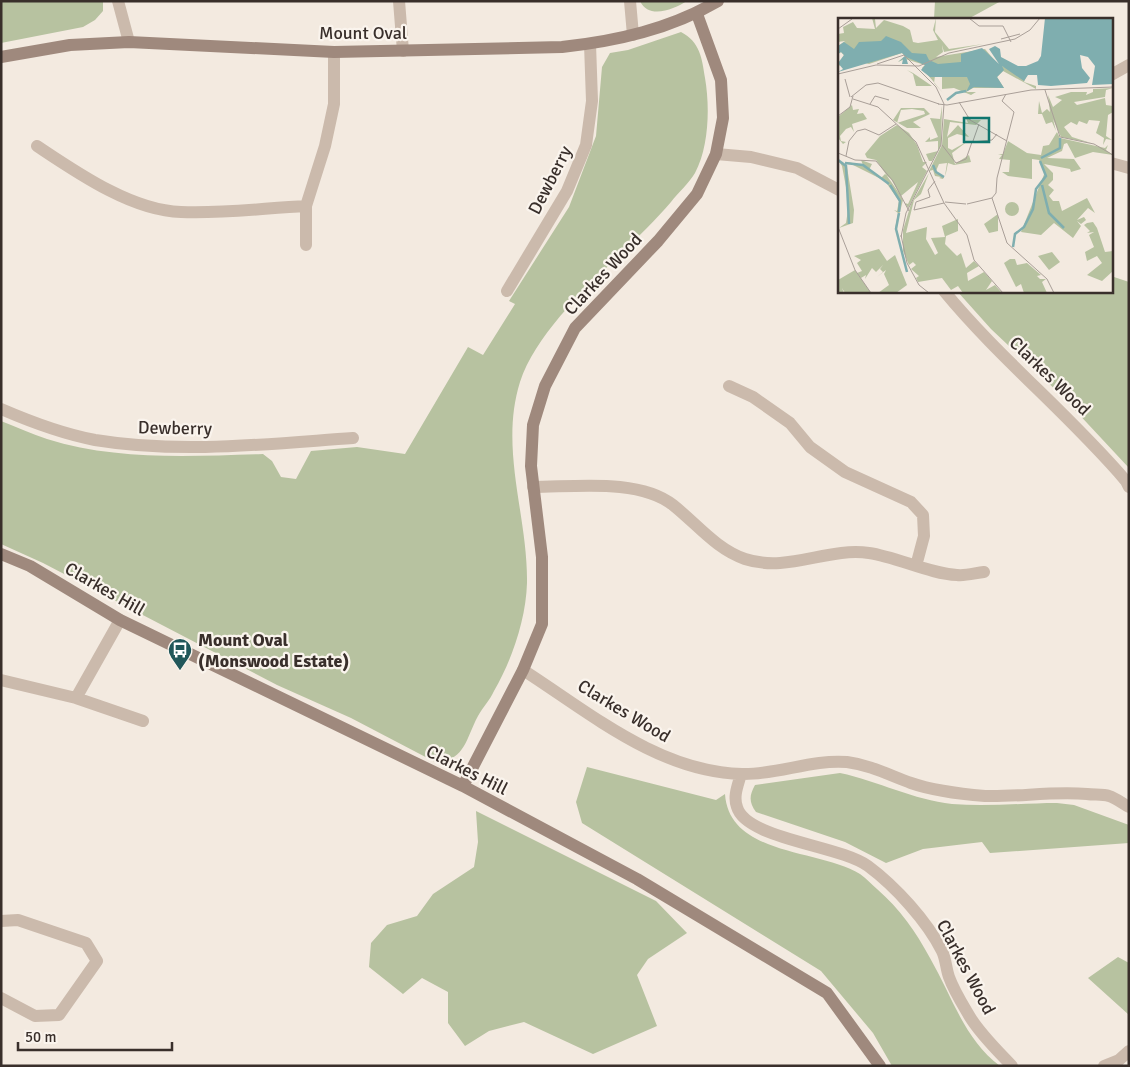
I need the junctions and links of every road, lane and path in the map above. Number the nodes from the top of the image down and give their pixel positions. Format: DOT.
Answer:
graph roads {
  1 [pos="118,1"];
  2 [pos="399,1"];
  3 [pos="630,1"];
  4 [pos="718,1"];
  5 [pos="697,14"];
  6 [pos="633,35"];
  7 [pos="129,42"];
  8 [pos="590,44"];
  9 [pos="403,51"];
  10 [pos="334,52"];
  11 [pos="1,57"];
  12 [pos="1129,65"];
  13 [pos="1112,74"];
  14 [pos="37,146"];
  15 [pos="716,154"];
  16 [pos="1112,163"];
  17 [pos="1129,168"];
  18 [pos="838,189"];
  19 [pos="306,206"];
  20 [pos="306,245"];
  21 [pos="507,291"];
  22 [pos="945,292"];
  23 [pos="729,386"];
  24 [pos="1,409"];
  25 [pos="353,438"];
  26 [pos="533,487"];
  27 [pos="1129,487"];
  28 [pos="1,554"];
  29 [pos="916,566"];
  30 [pos="984,572"];
  31 [pos="120,620"];
  32 [pos="523,670"];
  33 [pos="1,680"];
  34 [pos="76,698"];
  35 [pos="143,721"];
  36 [pos="741,774"];
  37 [pos="463,786"];
  38 [pos="1129,807"];
  39 [pos="1,921"];
  40 [pos="1,998"];
  41 [pos="1129,1051"];
  42 [pos="880,1066"];
  43 [pos="1012,1066"];
  44 [pos="1104,1066"];
  1 -- 7 [label="street"];
  2 -- 9 [label="street"];
  3 -- 6 [label="street"];
  4 -- 5 [label="street, Mount Oval"];
  5 -- 6 [label="street, Mount Oval"];
  5 -- 15 [label="street, Clarkes Wood"];
  6 -- 8 [label="street, Mount Oval"];
  7 -- 10 [label="street, Mount Oval"];
  7 -- 11 [label="street, Mount Oval"];
  8 -- 9 [label="street, Mount Oval"];
  8 -- 21 [label="street, Dewberry"];
  9 -- 10 [label="street, Mount Oval"];
  10 -- 19 [label="street"];
  12 -- 13 [label="street"];
  14 -- 19 [label="street"];
  15 -- 18 [label="street"];
  15 -- 26 [label="street, Clarkes Wood"];
  16 -- 17 [label="street"];
  19 -- 20 [label="street"];
  22 -- 27 [label="street, Clarkes Wood"];
  23 -- 29 [label="street"];
  24 -- 25 [label="street, Dewberry"];
  26 -- 29 [label="street"];
  26 -- 32 [label="street, Clarkes Wood"];
  28 -- 31 [label="street, Clarkes Hill"];
  29 -- 30 [label="street"];
  31 -- 34 [label="street"];
  31 -- 37 [label="street, Clarkes Hill"];
  32 -- 36 [label="street, Clarkes Wood"];
  32 -- 37 [label="street, Clarkes Wood"];
  33 -- 34 [label="street"];
  34 -- 35 [label="street"];
  36 -- 38 [label="street, Clarkes Wood"];
  36 -- 43 [label="street, Clarkes Wood"];
  37 -- 42 [label="street, Clarkes Hill"];
  39 -- 40 [label="street"];
  41 -- 44 [label="street"];
}
